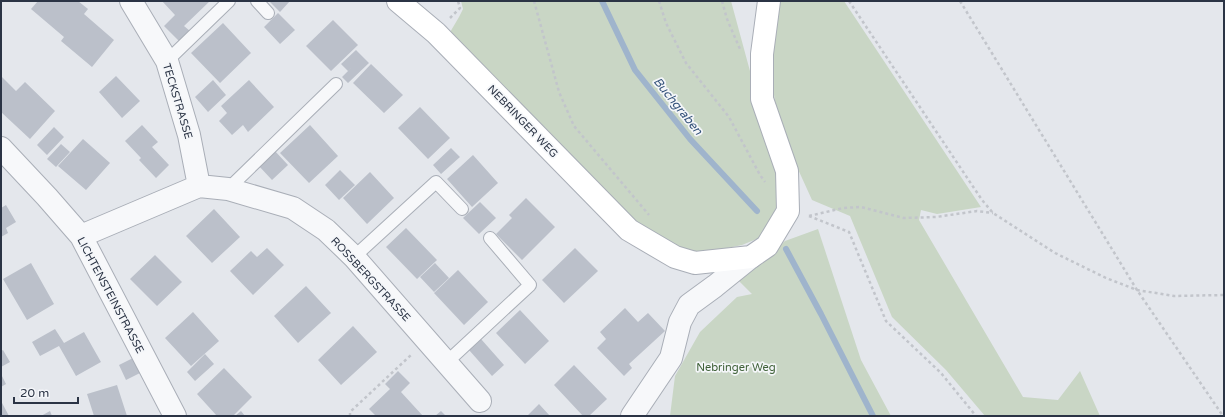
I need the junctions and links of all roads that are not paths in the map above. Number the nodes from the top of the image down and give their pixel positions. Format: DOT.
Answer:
graph roads {
  1 [pos="131,1"];
  2 [pos="229,1"];
  3 [pos="257,1"];
  4 [pos="398,1"];
  5 [pos="769,1"];
  6 [pos="268,12"];
  7 [pos="167,61"];
  8 [pos="336,84"];
  9 [pos="1,148"];
  10 [pos="199,186"];
  11 [pos="228,188"];
  12 [pos="462,209"];
  13 [pos="81,236"];
  14 [pos="490,238"];
  15 [pos="354,257"];
  16 [pos="751,257"];
  17 [pos="447,362"];
  18 [pos="480,400"];
  19 [pos="175,416"];
  20 [pos="632,416"];
  1 -- 7 [label="street, TECKSTRASSE"];
  2 -- 7 [label="lane"];
  3 -- 6 [label="lane"];
  4 -- 16 [label="street, NEBRINGER WEG"];
  5 -- 16 [label="street, NEBRINGER WEG"];
  7 -- 10 [label="street, TECKSTRASSE"];
  8 -- 11 [label="lane"];
  9 -- 13 [label="street, LICHTENSTEINSTRASSE"];
  10 -- 11 [label="street, ROSSBERGSTRASSE"];
  10 -- 13 [label="street, ROSSBERGSTRASSE"];
  11 -- 15 [label="street, ROSSBERGSTRASSE"];
  12 -- 15 [label="lane"];
  13 -- 19 [label="street, LICHTENSTEINSTRASSE"];
  14 -- 17 [label="lane"];
  15 -- 17 [label="street, ROSSBERGSTRASSE"];
  16 -- 20 [label="street"];
  17 -- 18 [label="street, ROSSBERGSTRASSE"];
}
